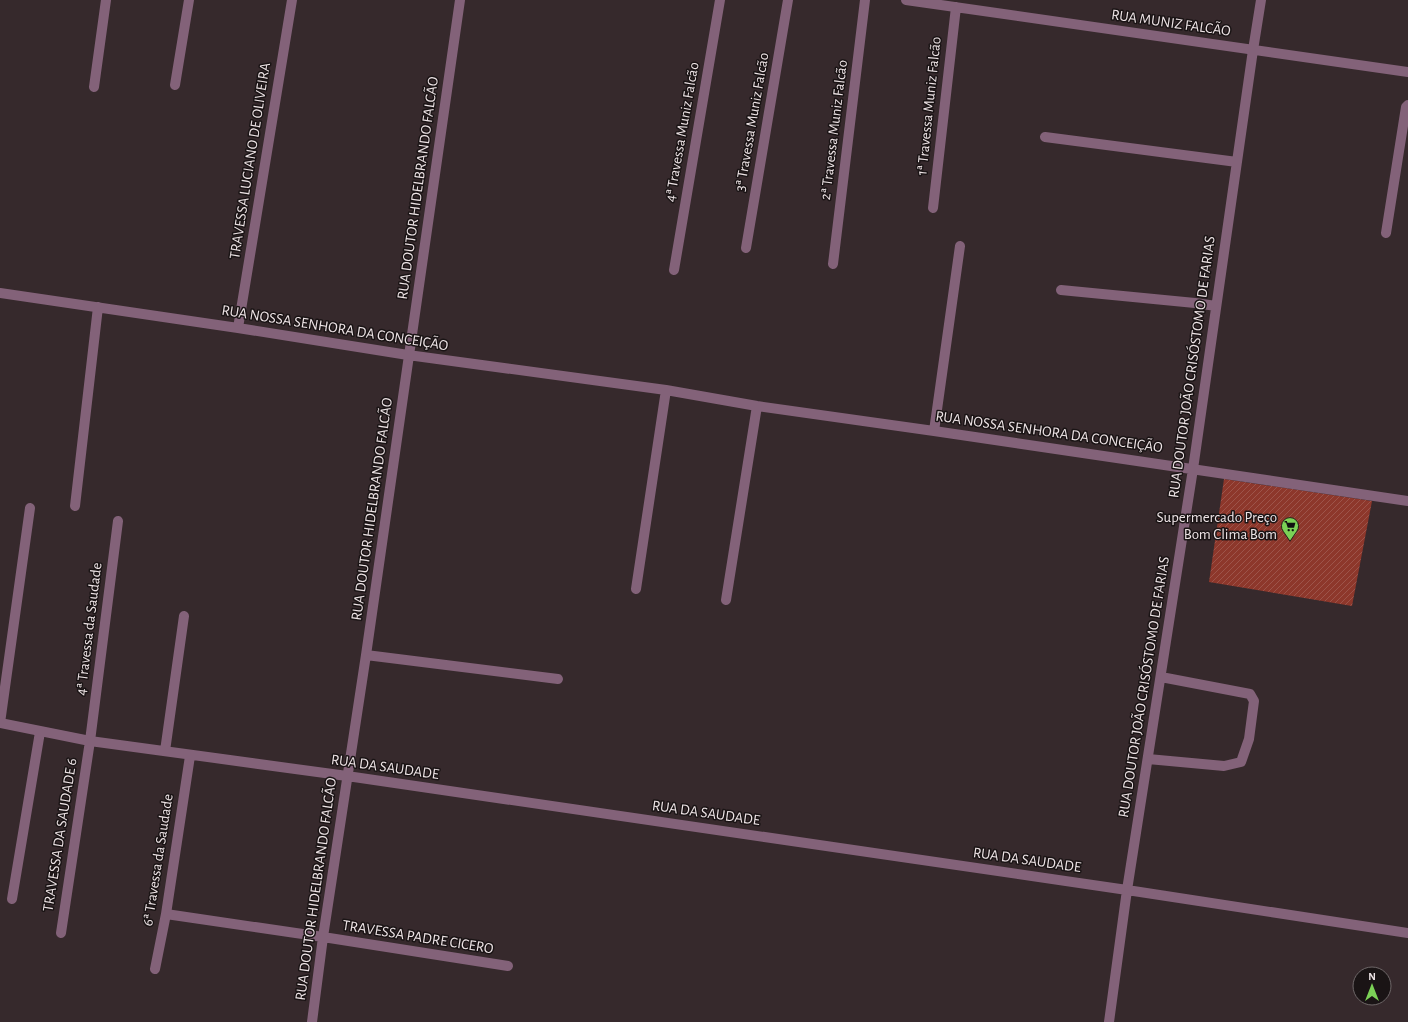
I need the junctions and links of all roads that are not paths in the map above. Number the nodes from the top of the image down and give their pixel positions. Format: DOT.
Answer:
graph roads {
  1 [pos="106,0"];
  2 [pos="189,0"];
  3 [pos="292,0"];
  4 [pos="460,0"];
  5 [pos="720,0"];
  6 [pos="788,0"];
  7 [pos="865,0"];
  8 [pos="906,0"];
  9 [pos="1261,0"];
  10 [pos="956,7"];
  11 [pos="1253,50"];
  12 [pos="1408,72"];
  13 [pos="175,86"];
  14 [pos="94,87"];
  15 [pos="1408,106"];
  16 [pos="1045,137"];
  17 [pos="1237,162"];
  18 [pos="933,208"];
  19 [pos="1386,232"];
  20 [pos="960,246"];
  21 [pos="746,248"];
  22 [pos="833,264"];
  23 [pos="674,270"];
  24 [pos="1061,290"];
  25 [pos="0,293"];
  26 [pos="1216,306"];
  27 [pos="98,307"];
  28 [pos="238,328"];
  29 [pos="408,355"];
  30 [pos="666,390"];
  31 [pos="757,406"];
  32 [pos="934,430"];
  33 [pos="1193,469"];
  34 [pos="1408,501"];
  35 [pos="75,506"];
  36 [pos="30,508"];
  37 [pos="118,521"];
  38 [pos="636,589"];
  39 [pos="726,600"];
  40 [pos="184,616"];
  41 [pos="366,655"];
  42 [pos="1161,677"];
  43 [pos="558,680"];
  44 [pos="0,724"];
  45 [pos="40,732"];
  46 [pos="90,741"];
  47 [pos="165,751"];
  48 [pos="190,756"];
  49 [pos="1148,758"];
  50 [pos="347,776"];
  51 [pos="1127,890"];
  52 [pos="12,900"];
  53 [pos="166,914"];
  54 [pos="61,933"];
  55 [pos="1408,933"];
  56 [pos="323,937"];
  57 [pos="508,966"];
  58 [pos="155,969"];
  59 [pos="312,1022"];
  60 [pos="1109,1022"];
  1 -- 14 [label="street"];
  2 -- 13 [label="street"];
  3 -- 28 [label="street, TRAVESSA LUCIANO DE OLIVEIRA"];
  4 -- 29 [label="street, RUA DOUTOR HIDELBRANDO FALCÃO"];
  5 -- 23 [label="street, 4ª Travessa Muniz Falcão"];
  6 -- 21 [label="street, 3ª Travessa Muniz Falcão"];
  7 -- 22 [label="street, 2ª Travessa Muniz Falcão"];
  8 -- 10 [label="street, RUA MUNIZ FALCÃO"];
  9 -- 11 [label="street, RUA DOUTOR JOÃO CRISÓSTOMO DE FARIAS"];
  10 -- 11 [label="street, RUA MUNIZ FALCÃO"];
  10 -- 18 [label="street, 1ª Travessa Muniz Falcão"];
  11 -- 12 [label="street, RUA MUNIZ FALCÃO"];
  11 -- 17 [label="street, RUA DOUTOR JOÃO CRISÓSTOMO DE FARIAS"];
  15 -- 19 [label="street"];
  16 -- 17 [label="street"];
  17 -- 26 [label="street, RUA DOUTOR JOÃO CRISÓSTOMO DE FARIAS"];
  20 -- 32 [label="street"];
  24 -- 26 [label="street"];
  25 -- 27 [label="street, RUA NOSSA SENHORA DA CONCEIÇÃO"];
  26 -- 33 [label="street, RUA DOUTOR JOÃO CRISÓSTOMO DE FARIAS"];
  27 -- 28 [label="street, RUA NOSSA SENHORA DA CONCEIÇÃO"];
  27 -- 35 [label="street"];
  28 -- 29 [label="street, RUA NOSSA SENHORA DA CONCEIÇÃO"];
  29 -- 30 [label="street, RUA NOSSA SENHORA DA CONCEIÇÃO"];
  29 -- 41 [label="street, RUA DOUTOR HIDELBRANDO FALCÃO"];
  30 -- 31 [label="street, RUA NOSSA SENHORA DA CONCEIÇÃO"];
  30 -- 38 [label="street"];
  31 -- 32 [label="street, RUA NOSSA SENHORA DA CONCEIÇÃO"];
  31 -- 39 [label="street"];
  32 -- 33 [label="street, RUA NOSSA SENHORA DA CONCEIÇÃO"];
  33 -- 34 [label="street, RUA NOSSA SENHORA DA CONCEIÇÃO"];
  33 -- 42 [label="street, RUA DOUTOR JOÃO CRISÓSTOMO DE FARIAS"];
  36 -- 44 [label="street"];
  37 -- 46 [label="street, 4ª Travessa da Saudade"];
  40 -- 47 [label="street"];
  41 -- 43 [label="street"];
  41 -- 50 [label="street, RUA DOUTOR HIDELBRANDO FALCÃO"];
  42 -- 49 [label="street, RUA DOUTOR JOÃO CRISÓSTOMO DE FARIAS"];
  42 -- 49 [label="street"];
  44 -- 45 [label="street, RUA DA SAUDADE"];
  45 -- 46 [label="street, RUA DA SAUDADE"];
  45 -- 52 [label="street"];
  46 -- 47 [label="street, RUA DA SAUDADE"];
  46 -- 54 [label="street, TRAVESSA DA SAUDADE 6"];
  47 -- 48 [label="street, RUA DA SAUDADE"];
  48 -- 50 [label="street, RUA DA SAUDADE"];
  48 -- 53 [label="street, 6ª Travessa da Saudade"];
  49 -- 51 [label="street, RUA DOUTOR JOÃO CRISÓSTOMO DE FARIAS"];
  50 -- 51 [label="street, RUA DA SAUDADE"];
  50 -- 56 [label="street, RUA DOUTOR HIDELBRANDO FALCÃO"];
  51 -- 55 [label="street, RUA DA SAUDADE"];
  51 -- 60 [label="street, RUA DOUTOR JOÃO CRISÓSTOMO DE FARIAS"];
  53 -- 56 [label="street, TRAVESSA PADRE CICERO"];
  53 -- 58 [label="street, 6ª Travessa da Saudade"];
  56 -- 57 [label="street, TRAVESSA PADRE CICERO"];
  56 -- 59 [label="street, RUA DOUTOR HIDELBRANDO FALCÃO"];
}
